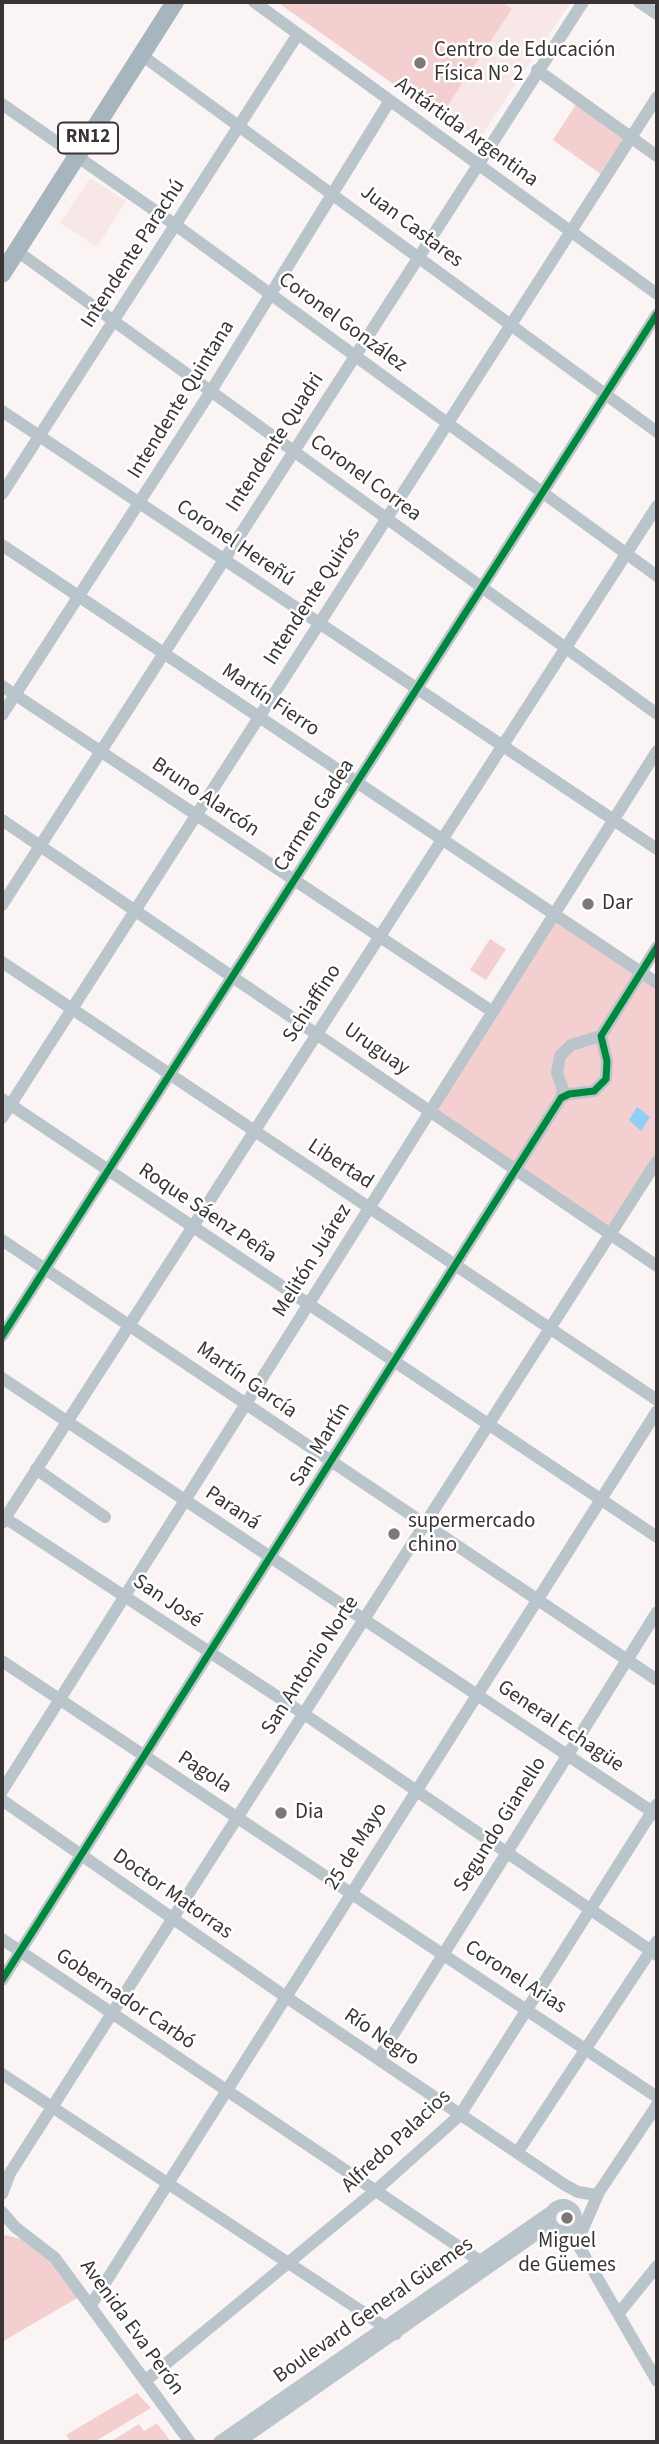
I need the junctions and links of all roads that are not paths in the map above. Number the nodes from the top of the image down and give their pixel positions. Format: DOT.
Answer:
graph roads {
  1 [pos="175,2"];
  2 [pos="254,2"];
  3 [pos="583,2"];
  4 [pos="639,2"];
  5 [pos="657,14"];
  6 [pos="298,34"];
  7 [pos="141,54"];
  8 [pos="537,71"];
  9 [pos="657,97"];
  10 [pos="389,102"];
  11 [pos="2,104"];
  12 [pos="239,126"];
  13 [pos="631,138"];
  14 [pos="657,156"];
  15 [pos="76,157"];
  16 [pos="476,164"];
  17 [pos="332,193"];
  18 [pos="177,226"];
  19 [pos="570,233"];
  20 [pos="17,251"];
  21 [pos="417,257"];
  22 [pos="2,274"];
  23 [pos="271,294"];
  24 [pos="657,294"];
  25 [pos="657,314"];
  26 [pos="114,320"];
  27 [pos="511,325"];
  28 [pos="356,356"];
  29 [pos="211,391"];
  30 [pos="606,394"];
  31 [pos="2,411"];
  32 [pos="448,423"];
  33 [pos="657,432"];
  34 [pos="39,436"];
  35 [pos="293,451"];
  36 [pos="542,493"];
  37 [pos="2,494"];
  38 [pos="139,502"];
  39 [pos="657,506"];
  40 [pos="386,519"];
  41 [pos="2,545"];
  42 [pos="626,554"];
  43 [pos="224,559"];
  44 [pos="657,576"];
  45 [pos="482,587"];
  46 [pos="79,596"];
  47 [pos="319,623"];
  48 [pos="566,648"];
  49 [pos="163,653"];
  50 [pos="2,686"];
  51 [pos="417,688"];
  52 [pos="15,695"];
  53 [pos="657,714"];
  54 [pos="2,715"];
  55 [pos="259,717"];
  56 [pos="503,746"];
  57 [pos="100,751"];
  58 [pos="657,751"];
  59 [pos="357,782"];
  60 [pos="196,816"];
  61 [pos="615,818"];
  62 [pos="2,820"];
  63 [pos="442,839"];
  64 [pos="39,846"];
  65 [pos="657,849"];
  66 [pos="294,881"];
  67 [pos="2,905"];
  68 [pos="135,910"];
  69 [pos="554,914"];
  70 [pos="379,937"];
  71 [pos="657,947"];
  72 [pos="2,962"];
  73 [pos="641,972"];
  74 [pos="233,976"];
  75 [pos="657,983"];
  76 [pos="72,1009"];
  77 [pos="493,1012"];
  78 [pos="317,1033"];
  79 [pos="601,1036"];
  80 [pos="169,1074"];
  81 [pos="561,1098"];
  82 [pos="6,1101"];
  83 [pos="430,1111"];
  84 [pos="2,1118"];
  85 [pos="254,1131"];
  86 [pos="657,1161"];
  87 [pos="108,1170"];
  88 [pos="516,1170"];
  89 [pos="369,1207"];
  90 [pos="192,1227"];
  91 [pos="609,1234"];
  92 [pos="2,1241"];
  93 [pos="457,1265"];
  94 [pos="657,1266"];
  95 [pos="45,1269"];
  96 [pos="308,1305"];
  97 [pos="130,1324"];
  98 [pos="551,1328"];
  99 [pos="2,1336"];
  100 [pos="394,1362"];
  101 [pos="2,1378"];
  102 [pos="657,1400"];
  103 [pos="246,1404"];
  104 [pos="657,1412"];
  105 [pos="67,1422"];
  106 [pos="489,1425"];
  107 [pos="330,1462"];
  108 [pos="36,1469"];
  109 [pos="185,1500"];
  110 [pos="600,1500"];
  111 [pos="105,1517"];
  112 [pos="3,1519"];
  113 [pos="426,1523"];
  114 [pos="657,1537"];
  115 [pos="270,1557"];
  116 [pos="125,1595"];
  117 [pos="539,1600"];
  118 [pos="657,1612"];
  119 [pos="364,1620"];
  120 [pos="210,1652"];
  121 [pos="628,1660"];
  122 [pos="2,1661"];
  123 [pos="657,1680"];
  124 [pos="477,1695"];
  125 [pos="60,1701"];
  126 [pos="304,1714"];
  127 [pos="568,1755"];
  128 [pos="144,1756"];
  129 [pos="416,1790"];
  130 [pos="2,1791"];
  131 [pos="2,1800"];
  132 [pos="656,1810"];
  133 [pos="238,1818"];
  134 [pos="507,1853"];
  135 [pos="81,1856"];
  136 [pos="351,1893"];
  137 [pos="589,1910"];
  138 [pos="173,1919"];
  139 [pos="2,1939"];
  140 [pos="655,1949"];
  141 [pos="20,1952"];
  142 [pos="443,1955"];
  143 [pos="2,1980"];
  144 [pos="286,1997"];
  145 [pos="527,2010"];
  146 [pos="112,2014"];
  147 [pos="587,2048"];
  148 [pos="378,2059"];
  149 [pos="2,2074"];
  150 [pos="227,2092"];
  151 [pos="657,2097"];
  152 [pos="657,2105"];
  153 [pos="52,2108"];
  154 [pos="460,2115"];
  155 [pos="517,2153"];
  156 [pos="167,2183"];
  157 [pos="374,2192"];
  158 [pos="578,2192"];
  159 [pos="2,2194"];
  160 [pos="597,2196"];
  161 [pos="2,2212"];
  162 [pos="554,2214"];
  163 [pos="576,2217"];
  164 [pos="2,2228"];
  165 [pos="569,2229"];
  166 [pos="35,2241"];
  167 [pos="577,2242"];
  168 [pos="287,2264"];
  169 [pos="483,2265"];
  170 [pos="657,2266"];
  171 [pos="91,2305"];
  172 [pos="619,2313"];
  173 [pos="390,2331"];
  174 [pos="145,2381"];
  175 [pos="657,2381"];
  176 [pos="190,2442"];
  177 [pos="219,2442"];
  178 [pos="239,2442"];
  1 -- 7 [label="highway, RN12"];
  2 -- 6 [label="street, Antártida Argentina"];
  3 -- 8 [label="street, Intendente Quadri"];
  4 -- 5 [label="street"];
  6 -- 10 [label="street, Antártida Argentina"];
  6 -- 12 [label="street, Intendente Parachú"];
  7 -- 12 [label="street, Juan Castares"];
  7 -- 15 [label="highway, RN12"];
  8 -- 13 [label="street"];
  8 -- 16 [label="street, Intendente Quadri"];
  9 -- 13 [label="street, Intendente Quirós"];
  10 -- 16 [label="street, Antártida Argentina"];
  10 -- 17 [label="street, Intendente Quintana"];
  11 -- 15 [label="street, Coronel González"];
  12 -- 17 [label="street, Juan Castares"];
  12 -- 18 [label="street, Intendente Parachú"];
  13 -- 14 [label="street"];
  13 -- 19 [label="street, Intendente Quirós"];
  15 -- 18 [label="street, Coronel González"];
  15 -- 20 [label="highway, RN12"];
  16 -- 19 [label="street, Antártida Argentina"];
  16 -- 21 [label="street, Intendente Quadri"];
  17 -- 21 [label="street, Juan Castares"];
  17 -- 23 [label="street, Intendente Quintana"];
  18 -- 23 [label="street, Coronel González"];
  18 -- 26 [label="street, Intendente Parachú"];
  19 -- 24 [label="street, Antártida Argentina"];
  19 -- 27 [label="street, Intendente Quirós"];
  20 -- 22 [label="highway, RN12"];
  20 -- 26 [label="street, Coronel Correa"];
  21 -- 27 [label="street, Juan Castares"];
  21 -- 28 [label="street, Intendente Quadri"];
  23 -- 28 [label="street, Coronel González"];
  23 -- 29 [label="street, Intendente Quintana"];
  25 -- 30 [label="street, Carmen Gadea"];
  26 -- 29 [label="street, Coronel Correa"];
  26 -- 34 [label="street, Intendente Parachú"];
  27 -- 30 [label="street, Juan Castares"];
  27 -- 32 [label="street, Intendente Quirós"];
  28 -- 32 [label="street, Coronel González"];
  28 -- 35 [label="street, Intendente Quadri"];
  29 -- 35 [label="street, Coronel Correa"];
  29 -- 38 [label="street, Intendente Quintana"];
  30 -- 33 [label="street, Juan Castares"];
  30 -- 36 [label="street, Carmen Gadea"];
  31 -- 34 [label="street, Coronel Hereñú"];
  32 -- 36 [label="street, Coronel González"];
  32 -- 40 [label="street, Intendente Quirós"];
  34 -- 37 [label="street, Intendente Parachú"];
  34 -- 38 [label="street, Coronel Hereñú"];
  35 -- 40 [label="street, Coronel Correa"];
  35 -- 43 [label="street, Intendente Quadri"];
  36 -- 42 [label="street, Coronel González"];
  36 -- 45 [label="street, Carmen Gadea"];
  38 -- 43 [label="street, Coronel Hereñú"];
  38 -- 46 [label="street, Intendente Quintana"];
  39 -- 42 [label="street, Schiaffino"];
  40 -- 45 [label="street, Coronel Correa"];
  40 -- 47 [label="street, Intendente Quirós"];
  41 -- 46 [label="street, Martín Fierro"];
  42 -- 44 [label="street, Coronel González"];
  42 -- 48 [label="street, Schiaffino"];
  43 -- 47 [label="street, Coronel Hereñú"];
  43 -- 49 [label="street, Intendente Quadri"];
  45 -- 48 [label="street, Coronel Correa"];
  45 -- 51 [label="street, Carmen Gadea"];
  46 -- 49 [label="street, Martín Fierro"];
  46 -- 52 [label="street, Intendente Quintana"];
  47 -- 51 [label="street, Coronel Hereñú"];
  47 -- 55 [label="street, Intendente Quirós"];
  48 -- 53 [label="street, Coronel Correa"];
  48 -- 56 [label="street, Schiaffino"];
  49 -- 55 [label="street, Martín Fierro"];
  49 -- 57 [label="street, Intendente Quadri"];
  50 -- 52 [label="street, Bruno Alarcón"];
  51 -- 56 [label="street, Coronel Hereñú"];
  51 -- 59 [label="street, Carmen Gadea"];
  52 -- 54 [label="street, Intendente Quintana"];
  52 -- 57 [label="street, Bruno Alarcón"];
  55 -- 59 [label="street, Martín Fierro"];
  55 -- 60 [label="street, Intendente Quirós"];
  56 -- 61 [label="street, Coronel Hereñú"];
  56 -- 63 [label="street, Schiaffino"];
  57 -- 60 [label="street, Bruno Alarcón"];
  57 -- 64 [label="street, Intendente Quadri"];
  58 -- 61 [label="street, Melitón Juárez"];
  59 -- 63 [label="street, Martín Fierro"];
  59 -- 66 [label="street, Carmen Gadea"];
  60 -- 66 [label="street, Bruno Alarcón"];
  60 -- 68 [label="street, Intendente Quirós"];
  61 -- 65 [label="street, Coronel Hereñú"];
  61 -- 69 [label="street, Melitón Juárez"];
  62 -- 64 [label="street, Uruguay"];
  63 -- 69 [label="street, Martín Fierro"];
  63 -- 70 [label="street, Schiaffino"];
  64 -- 67 [label="street, Intendente Quadri"];
  64 -- 68 [label="street, Uruguay"];
  66 -- 70 [label="street, Bruno Alarcón"];
  66 -- 74 [label="street, Carmen Gadea"];
  68 -- 74 [label="street, Uruguay"];
  68 -- 76 [label="street, Intendente Quirós"];
  69 -- 73 [label="street, Martín Fierro"];
  69 -- 77 [label="street, Melitón Juárez"];
  70 -- 77 [label="street, Bruno Alarcón"];
  70 -- 78 [label="street, Schiaffino"];
  71 -- 73 [label="street"];
  72 -- 76 [label="street, Libertad"];
  73 -- 75 [label="street, Martín Fierro"];
  73 -- 79 [label="street"];
  74 -- 78 [label="street, Uruguay"];
  74 -- 80 [label="street, Carmen Gadea"];
  76 -- 80 [label="street, Libertad"];
  76 -- 82 [label="street, Intendente Quirós"];
  77 -- 83 [label="street, Melitón Juárez"];
  78 -- 83 [label="street, Uruguay"];
  78 -- 85 [label="street, Schiaffino"];
  79 -- 81 [label="street"];
  79 -- 81 [label="street"];
  80 -- 85 [label="street, Libertad"];
  80 -- 87 [label="street, Carmen Gadea"];
  81 -- 88 [label="street, San Martín"];
  82 -- 84 [label="street, Intendente Quirós"];
  82 -- 87 [label="street, Roque Sáenz Peña"];
  83 -- 88 [label="street, Uruguay"];
  83 -- 89 [label="street, Melitón Juárez"];
  85 -- 89 [label="street, Libertad"];
  85 -- 90 [label="street, Schiaffino"];
  86 -- 91 [label="street, San Antonio Norte"];
  87 -- 90 [label="street, Roque Sáenz Peña"];
  87 -- 95 [label="street, Carmen Gadea"];
  88 -- 91 [label="street, Uruguay"];
  88 -- 93 [label="street, San Martín"];
  89 -- 93 [label="street, Libertad"];
  89 -- 96 [label="street, Melitón Juárez"];
  90 -- 96 [label="street, Roque Sáenz Peña"];
  90 -- 97 [label="street, Schiaffino"];
  91 -- 94 [label="street, Uruguay"];
  91 -- 98 [label="street, San Antonio Norte"];
  92 -- 95 [label="street, Martín García"];
  93 -- 98 [label="street, Libertad"];
  93 -- 100 [label="street, San Martín"];
  95 -- 97 [label="street, Martín García"];
  95 -- 99 [label="street, Carmen Gadea"];
  96 -- 100 [label="street, Roque Sáenz Peña"];
  96 -- 103 [label="street, Melitón Juárez"];
  97 -- 103 [label="street, Martín García"];
  97 -- 105 [label="street, Schiaffino"];
  98 -- 102 [label="street, Libertad"];
  98 -- 106 [label="street, San Antonio Norte"];
  100 -- 106 [label="street, Roque Sáenz Peña"];
  100 -- 107 [label="street, San Martín"];
  101 -- 105 [label="street, Paraná"];
  103 -- 107 [label="street, Martín García"];
  103 -- 109 [label="street, Melitón Juárez"];
  104 -- 110 [label="street, 25 de Mayo"];
  105 -- 108 [label="street, Schiaffino"];
  105 -- 109 [label="street, Paraná"];
  106 -- 110 [label="street, Roque Sáenz Peña"];
  106 -- 113 [label="street, San Antonio Norte"];
  107 -- 113 [label="street, Martín García"];
  107 -- 115 [label="street, San Martín"];
  108 -- 111 [label="street"];
  108 -- 112 [label="street, Schiaffino"];
  109 -- 115 [label="street, Paraná"];
  109 -- 116 [label="street, Melitón Juárez"];
  110 -- 114 [label="street, Roque Sáenz Peña"];
  110 -- 117 [label="street, 25 de Mayo"];
  112 -- 116 [label="street, San José"];
  113 -- 117 [label="street, Martín García"];
  113 -- 119 [label="street, San Antonio Norte"];
  115 -- 119 [label="street, Paraná"];
  115 -- 120 [label="street, San Martín"];
  116 -- 120 [label="street, San José"];
  116 -- 125 [label="street, Melitón Juárez"];
  117 -- 121 [label="street, Martín García"];
  117 -- 124 [label="street, 25 de Mayo"];
  118 -- 121 [label="street, Segundo Gianello"];
  119 -- 124 [label="street, Paraná"];
  119 -- 126 [label="street, San Antonio Norte"];
  120 -- 126 [label="street, San José"];
  120 -- 128 [label="street, San Martín"];
  121 -- 123 [label="street, Martín García"];
  121 -- 127 [label="street, Segundo Gianello"];
  122 -- 125 [label="street, Pagola"];
  124 -- 127 [label="street, General Echagüe"];
  124 -- 129 [label="street, 25 de Mayo"];
  125 -- 128 [label="street, Pagola"];
  125 -- 130 [label="street, Melitón Juárez"];
  126 -- 129 [label="street, San José"];
  126 -- 133 [label="street, San Antonio Norte"];
  127 -- 132 [label="street, General Echagüe"];
  127 -- 134 [label="street, Segundo Gianello"];
  128 -- 133 [label="street, Pagola"];
  128 -- 135 [label="street, San Martín"];
  129 -- 134 [label="street, San José"];
  129 -- 136 [label="street, 25 de Mayo"];
  131 -- 135 [label="street, Doctor Matorras"];
  132 -- 137 [label="street, Alfredo Palacios"];
  133 -- 136 [label="street, Pagola"];
  133 -- 138 [label="street, San Antonio Norte"];
  134 -- 137 [label="street, San José"];
  134 -- 142 [label="street, Segundo Gianello"];
  135 -- 138 [label="street, Doctor Matorras"];
  135 -- 141 [label="street, San Martín"];
  136 -- 142 [label="street, Coronel Arias"];
  136 -- 144 [label="street, 25 de Mayo"];
  137 -- 140 [label="street, San José"];
  137 -- 145 [label="street, Alfredo Palacios"];
  138 -- 144 [label="street, Doctor Matorras"];
  138 -- 146 [label="street, San Antonio Norte"];
  139 -- 141 [label="street, Gobernador Carbó"];
  140 -- 147 [label="street"];
  141 -- 143 [label="street, San Martín"];
  141 -- 146 [label="street, Gobernador Carbó"];
  142 -- 145 [label="street, Coronel Arias"];
  142 -- 148 [label="street, Segundo Gianello"];
  144 -- 148 [label="street, Río Negro"];
  144 -- 150 [label="street, 25 de Mayo"];
  145 -- 147 [label="street, Coronel Arias"];
  145 -- 154 [label="street, Alfredo Palacios"];
  146 -- 150 [label="street, Gobernador Carbó"];
  146 -- 153 [label="street, San Antonio Norte"];
  147 -- 151 [label="street, Coronel Arias"];
  147 -- 155 [label="street"];
  148 -- 154 [label="street, Río Negro"];
  149 -- 153 [label="street"];
  150 -- 156 [label="street, 25 de Mayo"];
  150 -- 157 [label="street, Gobernador Carbó"];
  152 -- 160 [label="street"];
  153 -- 156 [label="street"];
  153 -- 159 [label="street, San Antonio Norte"];
  154 -- 155 [label="street, Río Negro"];
  154 -- 157 [label="street, Alfredo Palacios"];
  155 -- 158 [label="street, Río Negro"];
  156 -- 168 [label="street"];
  156 -- 171 [label="street, 25 de Mayo"];
  157 -- 168 [label="street, Alfredo Palacios"];
  157 -- 169 [label="street, Gobernador Carbó"];
  158 -- 160 [label="street, Río Negro"];
  158 -- 162 [label="street, Boulevard General Güemes"];
  158 -- 163 [label="street"];
  160 -- 167 [label="street"];
  161 -- 166 [label="street, Avenida Eva Perón"];
  162 -- 163 [label="street"];
  162 -- 165 [label="street"];
  162 -- 169 [label="street, Boulevard General Güemes"];
  163 -- 165 [label="street"];
  164 -- 166 [label="street, Avenida Eva Perón"];
  165 -- 167 [label="street"];
  166 -- 171 [label="street, Avenida Eva Perón"];
  167 -- 172 [label="street"];
  168 -- 173 [label="street"];
  168 -- 174 [label="street, Alfredo Palacios"];
  169 -- 173 [label="street, Boulevard General Güemes"];
  170 -- 172 [label="street"];
  171 -- 174 [label="street, Avenida Eva Perón"];
  172 -- 175 [label="street"];
  173 -- 177 [label="street, Boulevard General Güemes"];
  173 -- 178 [label="street, Boulevard General Güemes"];
  174 -- 176 [label="street, Avenida Eva Perón"];
}
